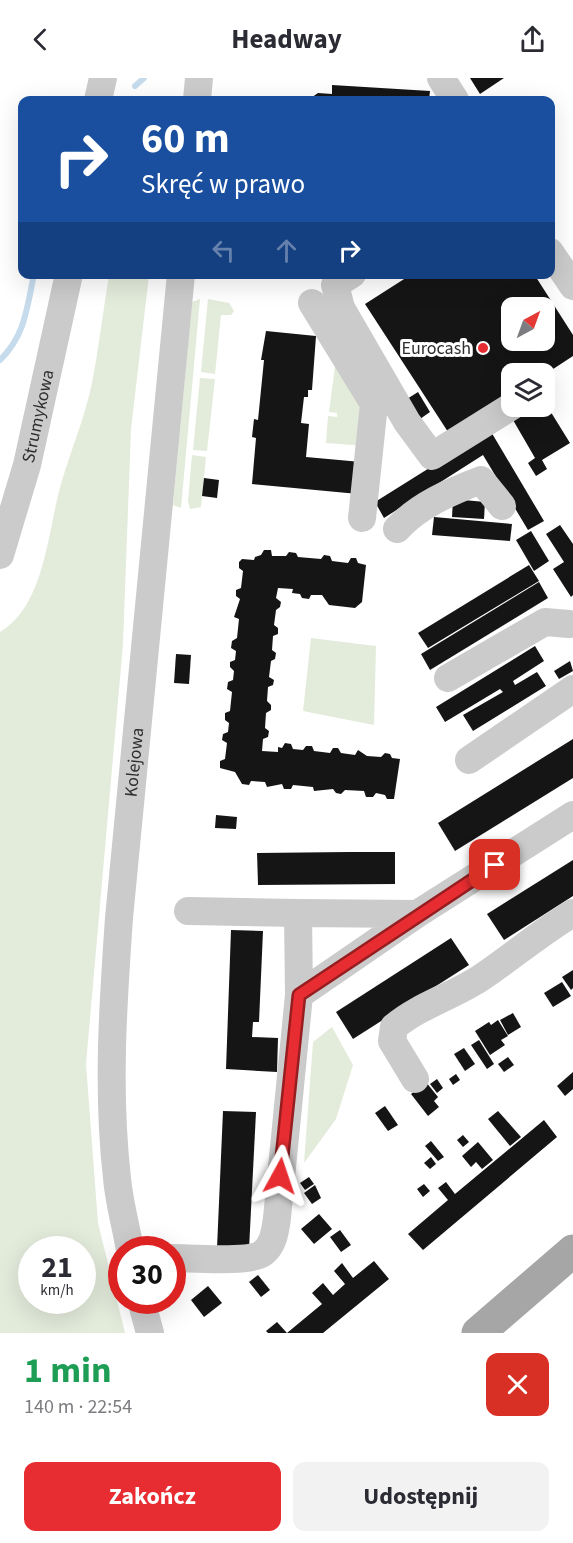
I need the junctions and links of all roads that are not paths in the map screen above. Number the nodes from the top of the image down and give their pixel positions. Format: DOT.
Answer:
graph roads {
  1 [pos="103,78"];
  2 [pos="199,78"];
  3 [pos="441,78"];
  4 [pos="99,96"];
  5 [pos="197,96"];
  6 [pos="452,96"];
  7 [pos="559,252"];
  8 [pos="68,279"];
  9 [pos="181,279"];
  10 [pos="344,279"];
  11 [pos="573,286"];
  12 [pos="312,303"];
  13 [pos="501,413"];
  14 [pos="502,506"];
  15 [pos="362,518"];
  16 [pos="397,529"];
  17 [pos="0,555"];
  18 [pos="572,625"];
  19 [pos="448,678"];
  20 [pos="573,689"];
  21 [pos="469,760"];
  22 [pos="573,815"];
  23 [pos="188,911"];
  24 [pos="298,912"];
  25 [pos="573,913"];
  26 [pos="417,914"];
  27 [pos="299,995"];
  28 [pos="415,1079"];
  29 [pos="127,1236"];
  30 [pos="573,1251"];
  31 [pos="186,1258"];
  32 [pos="145,1314"];
  33 [pos="150,1333"];
  34 [pos="478,1333"];
  1 -- 4 [label="street"];
  2 -- 5 [label="street"];
  3 -- 6 [label="street"];
  7 -- 11 [label="street"];
  8 -- 17 [label="street, Strumykowa"];
  9 -- 29 [label="street, Kolejowa"];
  10 -- 13 [label="street"];
  12 -- 15 [label="street"];
  14 -- 16 [label="street"];
  18 -- 19 [label="street"];
  20 -- 21 [label="street"];
  22 -- 26 [label="street"];
  23 -- 24 [label="street"];
  24 -- 26 [label="street"];
  24 -- 27 [label="street"];
  25 -- 28 [label="street"];
  26 -- 27 [label="street"];
  27 -- 31 [label="street"];
  30 -- 34 [label="main road"];
  32 -- 33 [label="street"];
}
